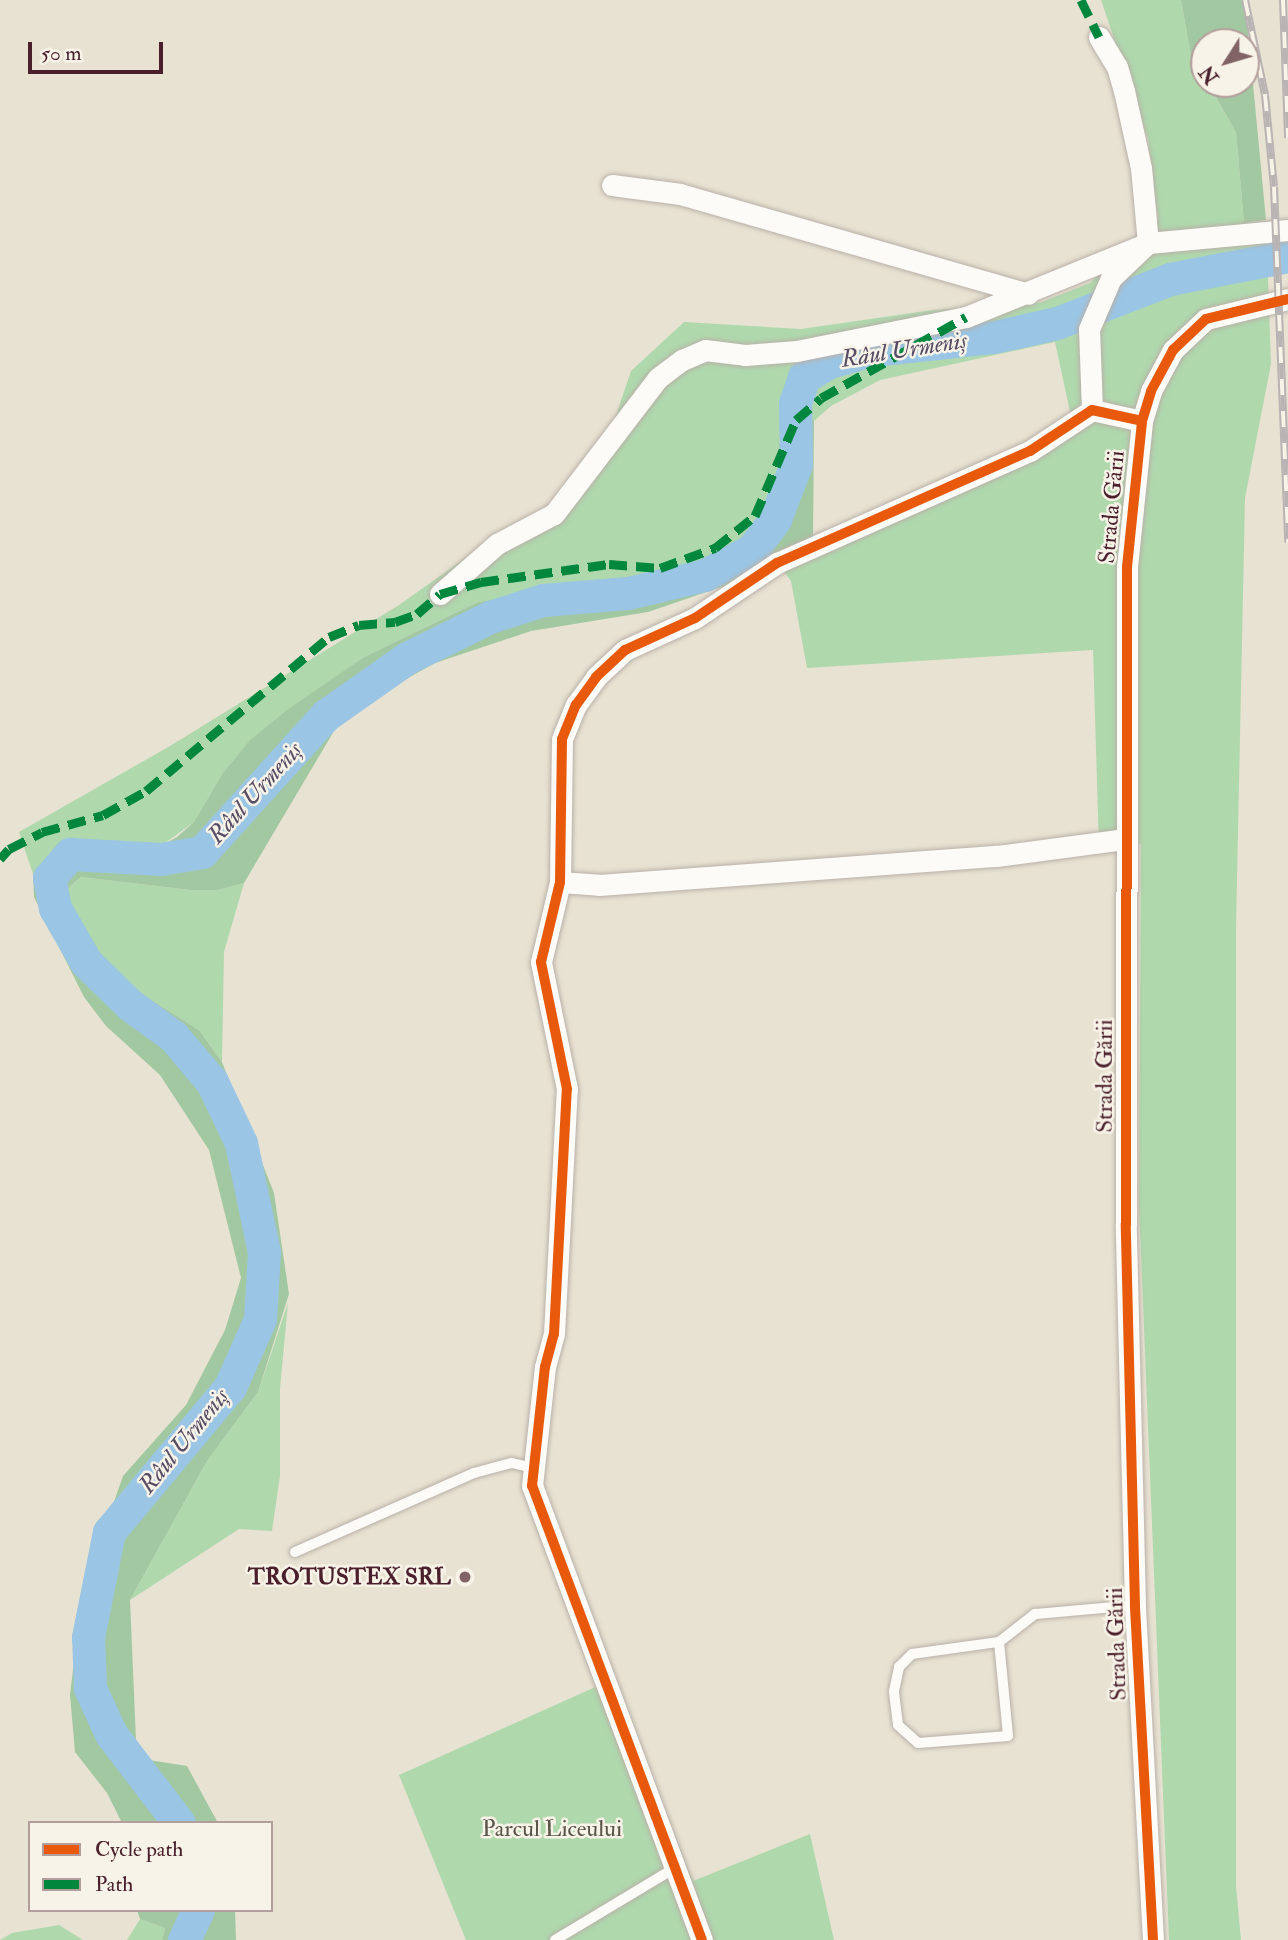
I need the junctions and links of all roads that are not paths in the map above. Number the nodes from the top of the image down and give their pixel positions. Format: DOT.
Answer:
graph roads {
  1 [pos="1099,37"];
  2 [pos="612,185"];
  3 [pos="1288,230"];
  4 [pos="1148,243"];
  5 [pos="1028,294"];
  6 [pos="1288,299"];
  7 [pos="1092,411"];
  8 [pos="1142,421"];
  9 [pos="440,594"];
  10 [pos="1125,839"];
  11 [pos="560,882"];
  12 [pos="530,1467"];
  13 [pos="295,1552"];
  14 [pos="1135,1605"];
  15 [pos="999,1642"];
  16 [pos="675,1868"];
  17 [pos="555,1940"];
  18 [pos="702,1940"];
  19 [pos="1153,1940"];
  1 -- 4 [label="street"];
  2 -- 5 [label="street"];
  3 -- 4 [label="street"];
  4 -- 5 [label="street"];
  4 -- 7 [label="street"];
  5 -- 9 [label="street"];
  6 -- 8 [label="street, Strada Gării"];
  7 -- 8 [label="street"];
  7 -- 11 [label="street"];
  8 -- 10 [label="street, Strada Gării"];
  10 -- 11 [label="street"];
  10 -- 14 [label="street, Strada Gării"];
  11 -- 12 [label="street"];
  12 -- 13 [label="lane"];
  12 -- 16 [label="street"];
  14 -- 15 [label="lane"];
  14 -- 19 [label="street, Strada Gării"];
  15 -- 15 [label="lane"];
  16 -- 17 [label="lane"];
  16 -- 18 [label="street"];
}
